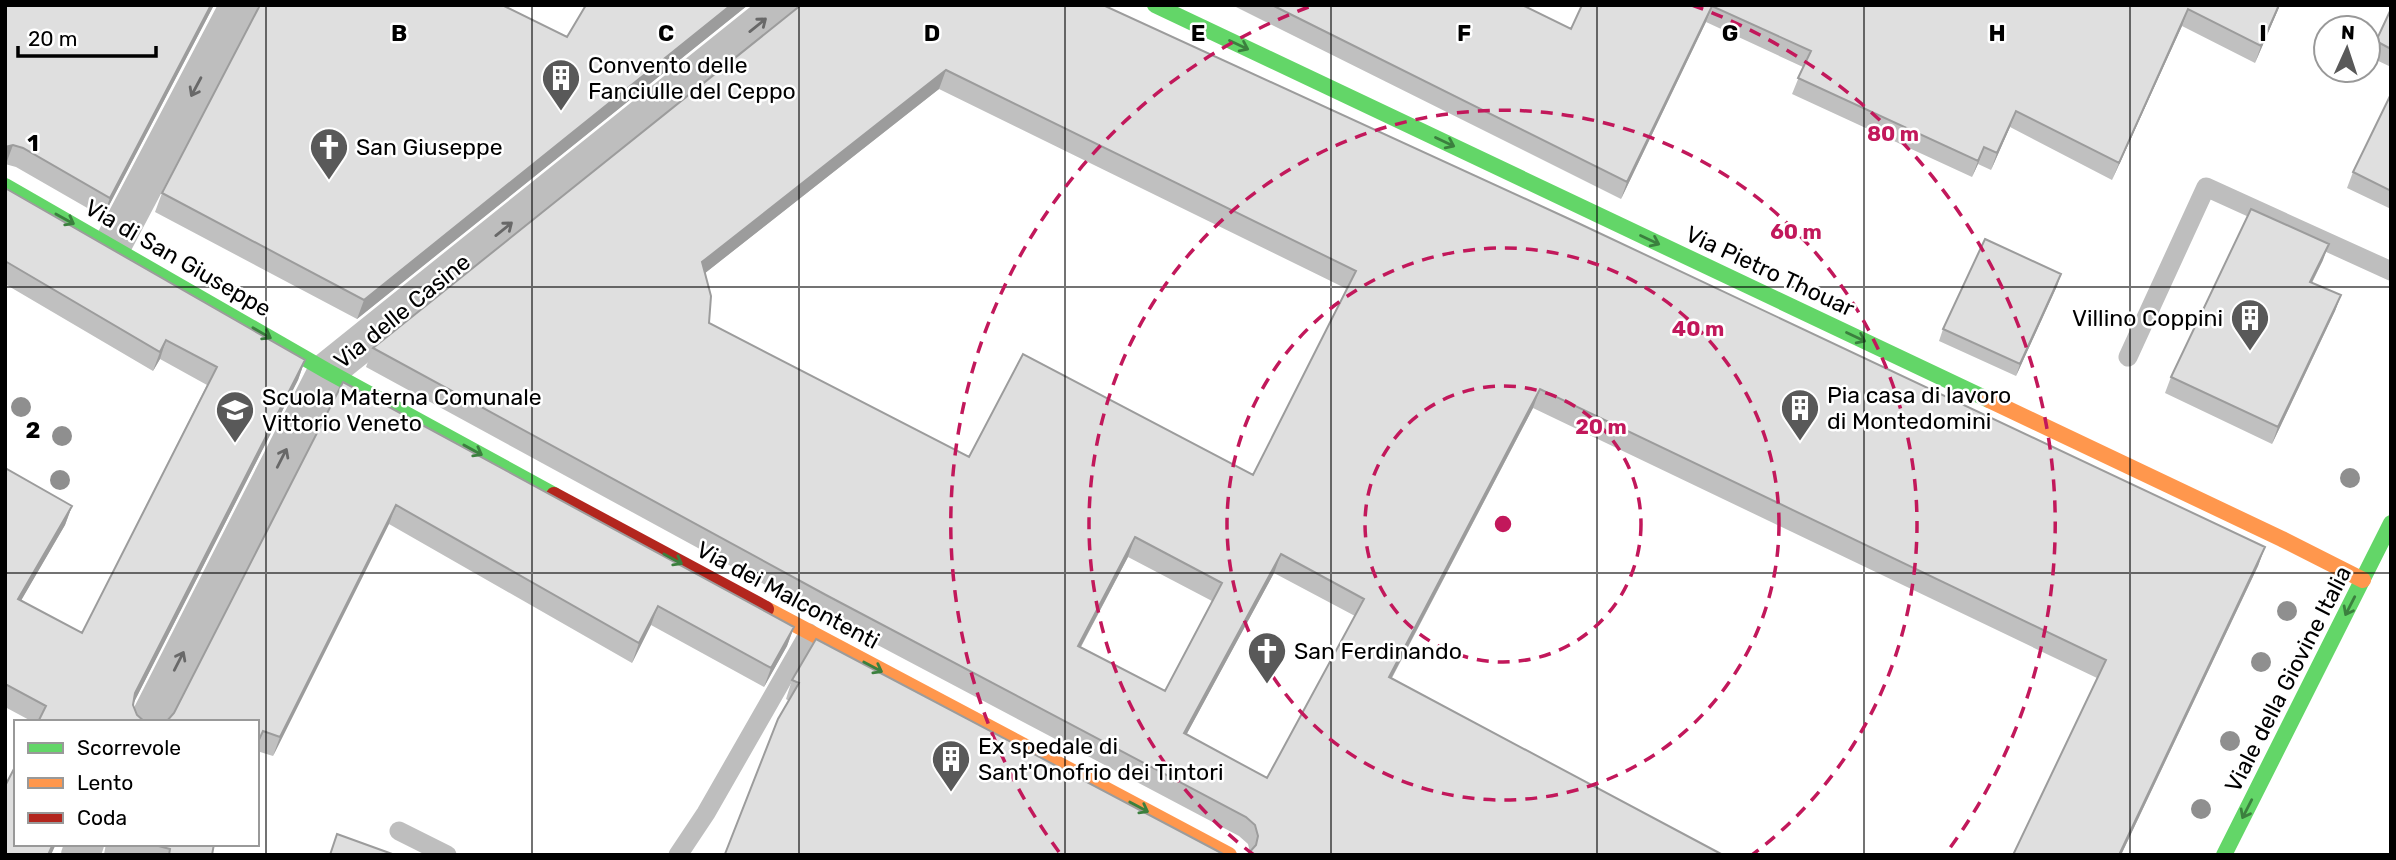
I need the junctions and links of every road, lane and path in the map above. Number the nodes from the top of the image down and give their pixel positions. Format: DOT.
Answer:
graph roads {
  1 [pos="239,5"];
  2 [pos="783,5"];
  3 [pos="1155,5"];
  4 [pos="5,186"];
  5 [pos="112,246"];
  6 [pos="2391,271"];
  7 [pos="2128,356"];
  8 [pos="327,371"];
  9 [pos="2391,523"];
  10 [pos="2363,580"];
  11 [pos="810,634"];
  12 [pos="149,720"];
  13 [pos="400,831"];
  14 [pos="447,855"];
  15 [pos="678,855"];
  16 [pos="1229,855"];
  17 [pos="2224,855"];
  1 -- 5 [label="street, one-way"];
  8 -- 2 [label="street, Via delle Casine, one-way"];
  3 -- 10 [label="street, Via Pietro Thouar, one-way"];
  4 -- 5 [label="street, Via di San Giuseppe, one-way"];
  5 -- 8 [label="street, Via di San Giuseppe, one-way"];
  6 -- 7 [label="lane"];
  8 -- 11 [label="street, Via dei Malcontenti, one-way"];
  12 -- 8 [label="street, Via delle Casine, one-way"];
  9 -- 10 [label="street, Viale della Giovine Italia"];
  10 -- 17 [label="street, Viale della Giovine Italia, one-way"];
  11 -- 15 [label="lane"];
  11 -- 16 [label="street, Via dei Malcontenti, one-way"];
  13 -- 14 [label="lane"];
}
